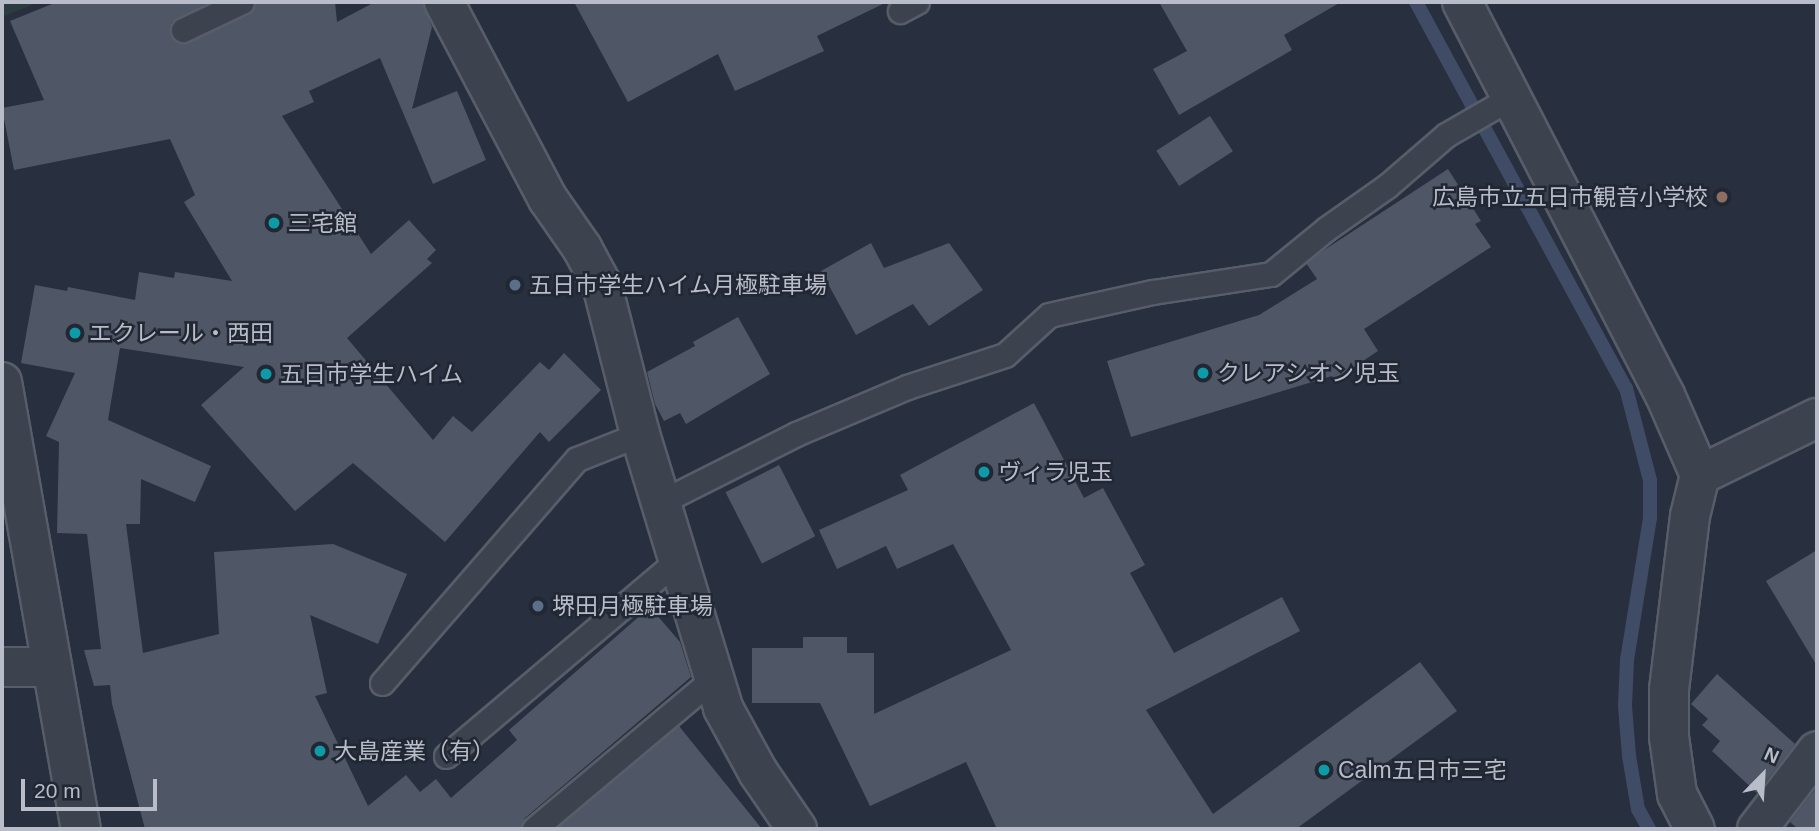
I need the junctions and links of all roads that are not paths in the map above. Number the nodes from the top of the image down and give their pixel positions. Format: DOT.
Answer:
graph roads {
  1 [pos="242,2"];
  2 [pos="444,2"];
  3 [pos="1461,2"];
  4 [pos="183,30"];
  5 [pos="1504,101"];
  6 [pos="2,382"];
  7 [pos="1817,418"];
  8 [pos="640,434"];
  9 [pos="1700,475"];
  10 [pos="661,502"];
  11 [pos="678,560"];
  12 [pos="2,667"];
  13 [pos="51,667"];
  14 [pos="714,678"];
  15 [pos="382,683"];
  16 [pos="1817,751"];
  17 [pos="446,756"];
  18 [pos="81,829"];
  19 [pos="534,829"];
  20 [pos="797,829"];
  21 [pos="1695,829"];
  22 [pos="1757,829"];
  1 -- 4 [label="lane"];
  2 -- 8 [label="street"];
  3 -- 5 [label="street"];
  5 -- 9 [label="street"];
  5 -- 10 [label="lane"];
  6 -- 13 [label="street"];
  7 -- 9 [label="street"];
  8 -- 10 [label="street"];
  8 -- 15 [label="lane"];
  9 -- 21 [label="street"];
  10 -- 11 [label="street"];
  11 -- 14 [label="street"];
  11 -- 17 [label="lane"];
  12 -- 13 [label="street"];
  13 -- 18 [label="street"];
  14 -- 19 [label="lane"];
  14 -- 20 [label="street"];
  16 -- 22 [label="street"];
}
